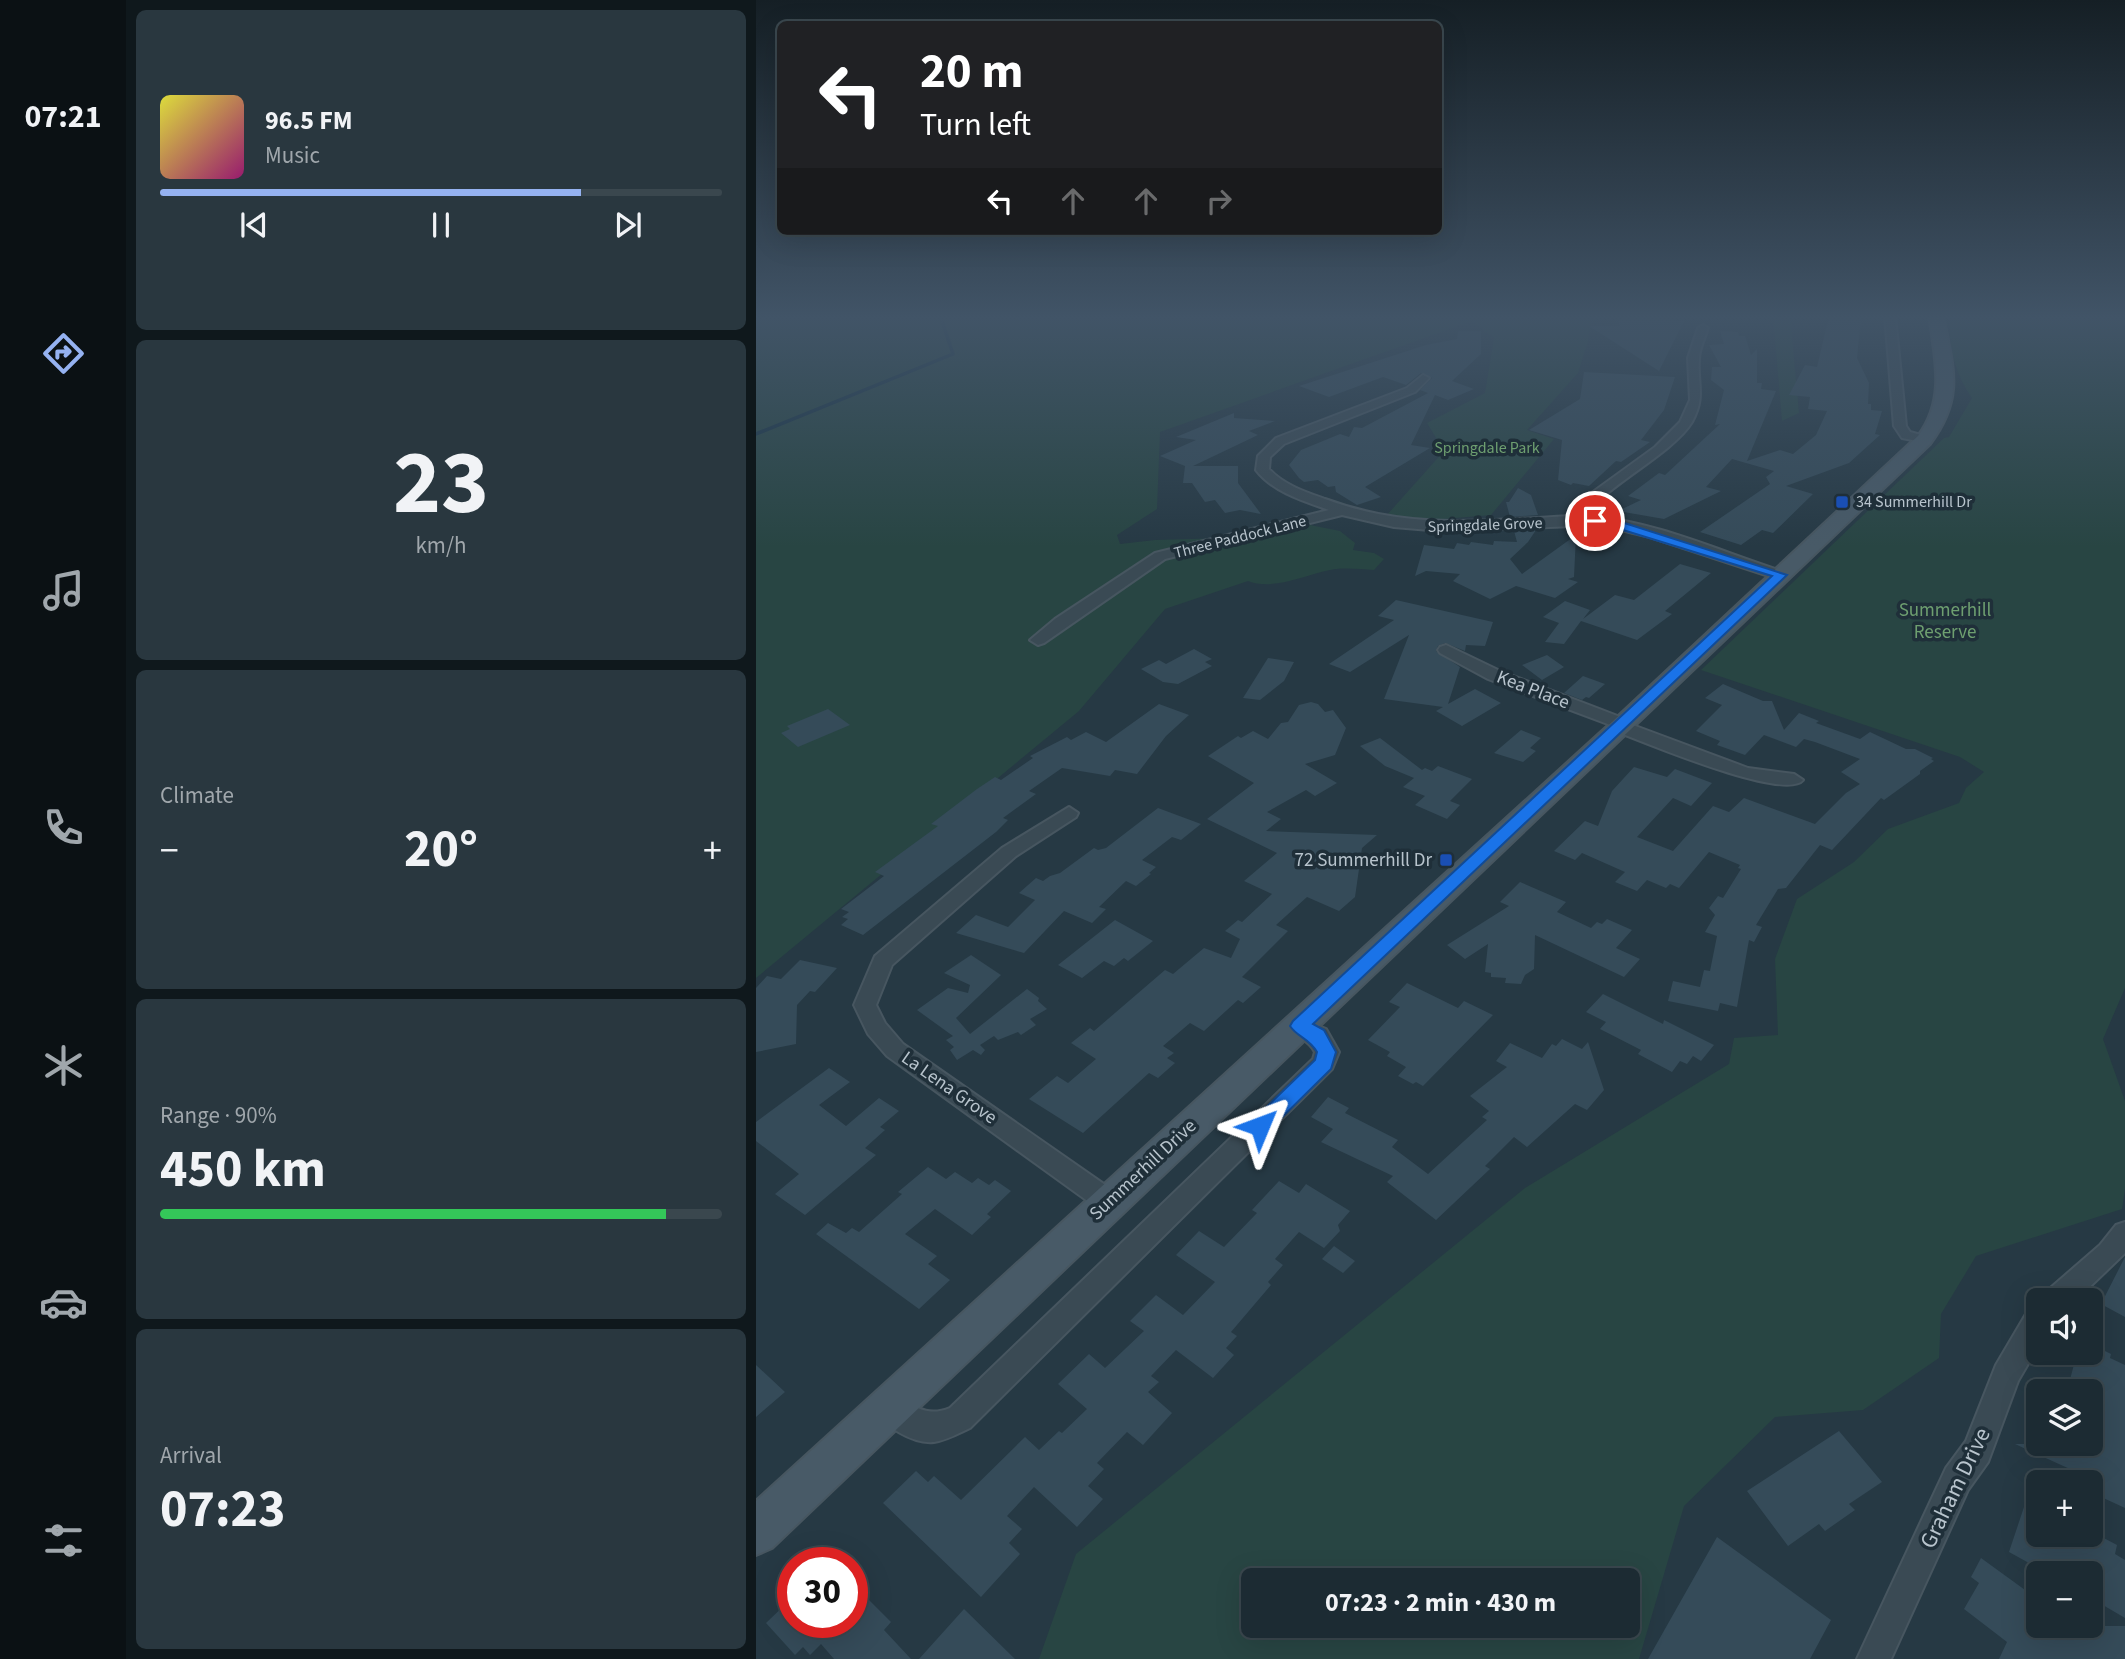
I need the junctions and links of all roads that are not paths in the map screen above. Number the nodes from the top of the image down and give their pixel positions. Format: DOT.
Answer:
graph roads {
  1 [pos="1405,392"];
  2 [pos="1695,392"];
  3 [pos="1897,392"];
  4 [pos="1945,392"];
  5 [pos="1924,440"];
  6 [pos="1341,511"];
  7 [pos="1580,520"];
  8 [pos="1780,575"];
  9 [pos="1038,640"];
  10 [pos="1446,650"];
  11 [pos="1622,726"];
  12 [pos="1794,780"];
  13 [pos="1069,813"];
  14 [pos="1300,1026"];
  15 [pos="1109,1202"];
  16 [pos="2125,1233"];
  17 [pos="2070,1288"];
  18 [pos="2026,1340"];
  19 [pos="889,1408"];
  20 [pos="756,1532"];
  21 [pos="1874,1659"];
  1 -- 6 [label="street, Springdale Grove"];
  2 -- 7 [label="street"];
  3 -- 5 [label="street"];
  4 -- 5 [label="main road, Summerhill Drive"];
  5 -- 8 [label="main road, Summerhill Drive"];
  6 -- 7 [label="street, Springdale Grove"];
  6 -- 9 [label="street, Three Paddock Lane"];
  7 -- 8 [label="street, Springdale Grove"];
  8 -- 11 [label="main road, Summerhill Drive"];
  10 -- 11 [label="street, Kea Place"];
  11 -- 12 [label="street, Kea Place"];
  11 -- 14 [label="main road, Summerhill Drive"];
  13 -- 15 [label="street, La Lena Grove"];
  14 -- 15 [label="main road, Summerhill Drive"];
  14 -- 19 [label="street"];
  15 -- 19 [label="main road, Summerhill Drive"];
  16 -- 17 [label="street"];
  18 -- 21 [label="street, Graham Drive"];
  19 -- 20 [label="main road, Summerhill Drive"];
}
